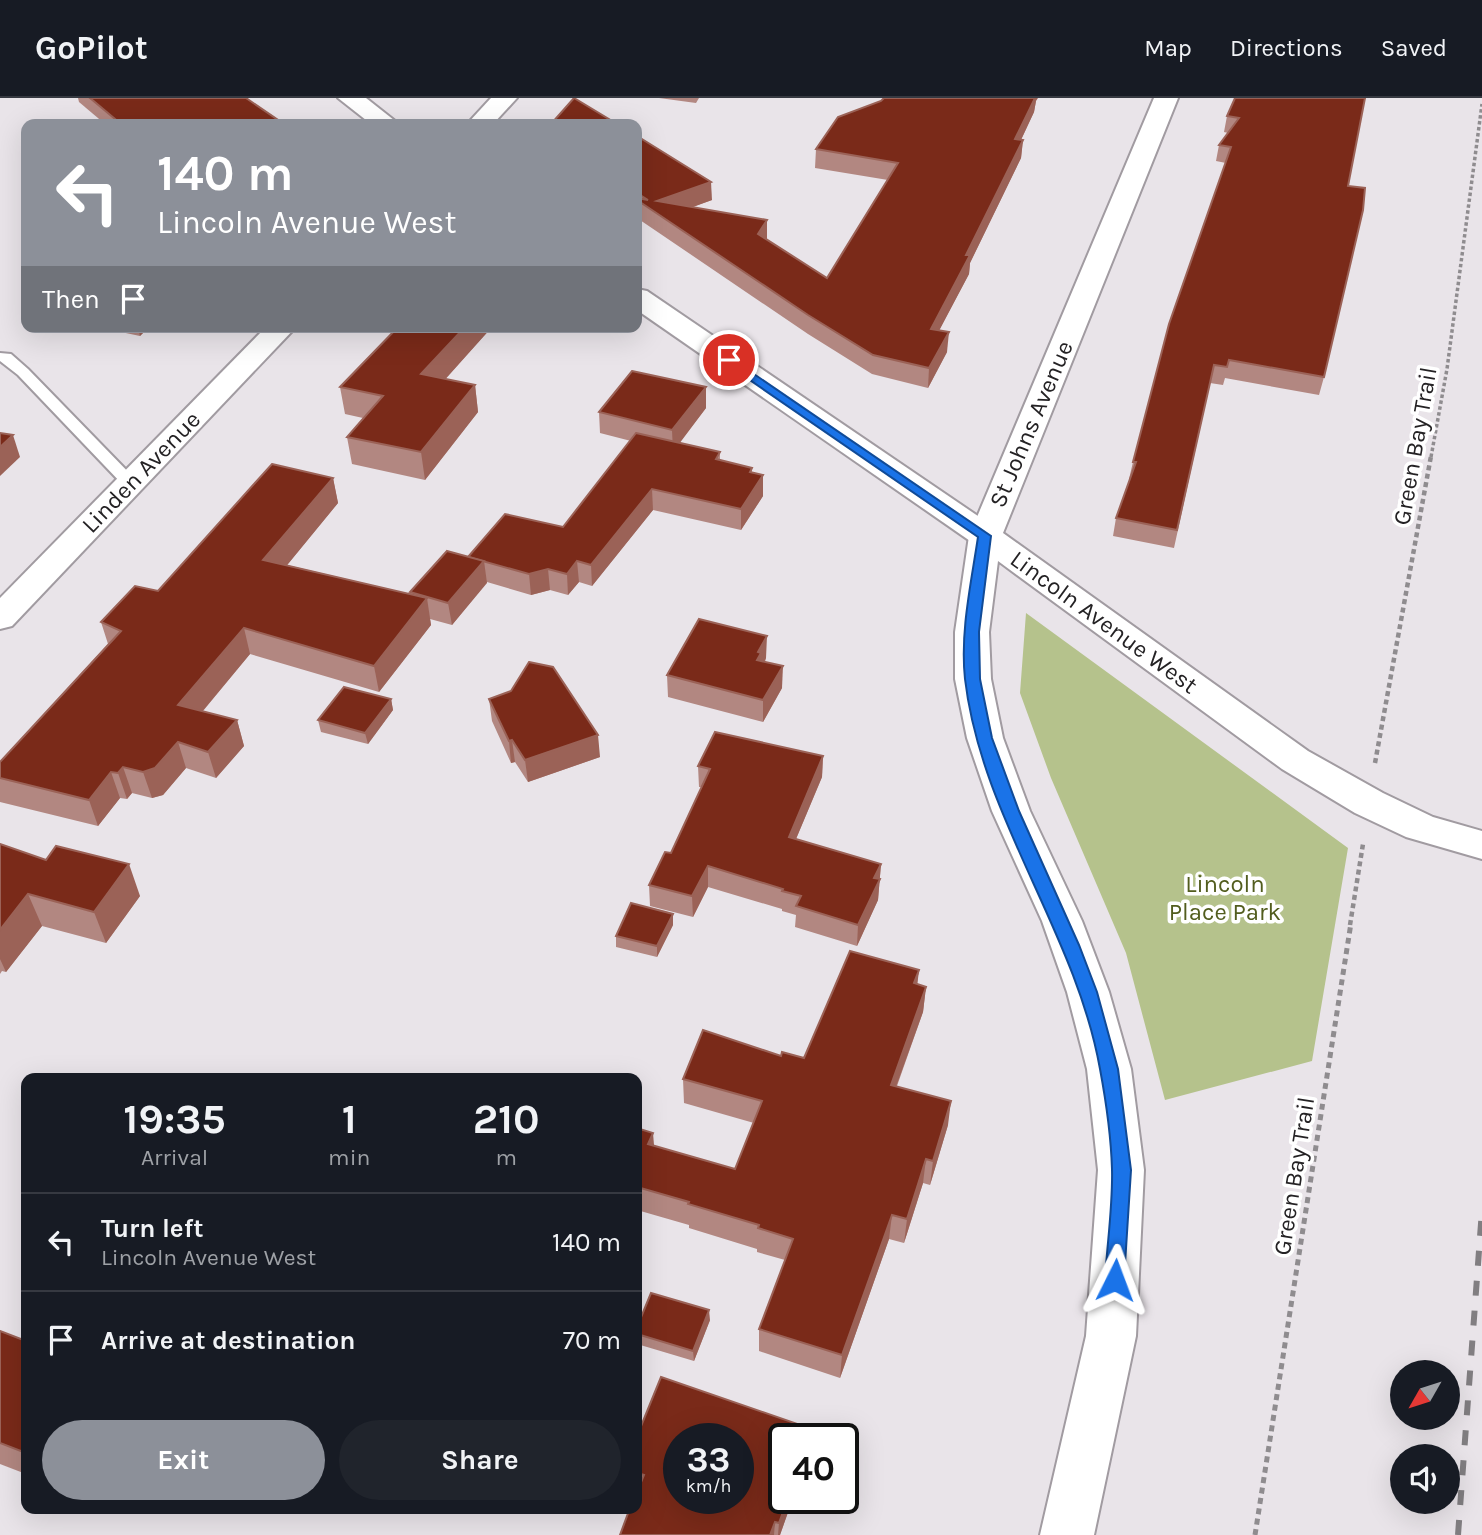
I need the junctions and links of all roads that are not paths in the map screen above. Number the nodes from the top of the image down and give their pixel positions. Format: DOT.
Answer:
graph roads {
  1 [pos="350,98"];
  2 [pos="505,98"];
  3 [pos="1166,98"];
  4 [pos="380,119"];
  5 [pos="484,119"];
  6 [pos="642,300"];
  7 [pos="276,333"];
  8 [pos="0,357"];
  9 [pos="130,483"];
  10 [pos="985,536"];
  11 [pos="0,618"];
  12 [pos="1482,845"];
  13 [pos="1068,1535"];
  1 -- 4 [label="street"];
  2 -- 5 [label="street"];
  3 -- 10 [label="street, St Johns Avenue"];
  6 -- 10 [label="street, Lincoln Avenue West"];
  7 -- 9 [label="street, Linden Avenue"];
  8 -- 9 [label="lane"];
  9 -- 11 [label="street, Linden Avenue"];
  10 -- 12 [label="street, Lincoln Avenue West"];
  10 -- 13 [label="street, St Johns Avenue"];
}
